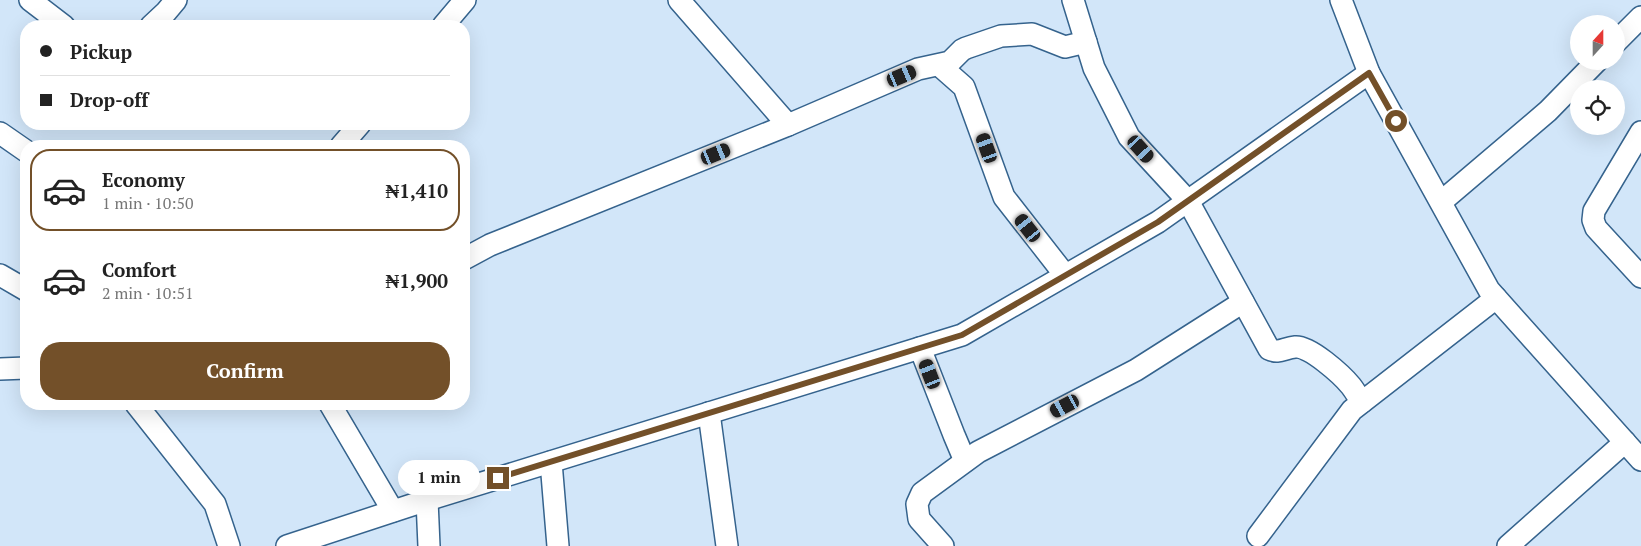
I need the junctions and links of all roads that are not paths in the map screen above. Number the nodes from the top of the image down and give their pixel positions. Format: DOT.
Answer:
graph roads {
  1 [pos="30,0"];
  2 [pos="176,0"];
  3 [pos="465,0"];
  4 [pos="679,0"];
  5 [pos="1073,0"];
  6 [pos="1341,0"];
  7 [pos="1641,17"];
  8 [pos="56,20"];
  9 [pos="157,20"];
  10 [pos="448,20"];
  11 [pos="1625,33"];
  12 [pos="1086,42"];
  13 [pos="939,65"];
  14 [pos="1588,70"];
  15 [pos="1369,73"];
  16 [pos="788,125"];
  17 [pos="355,130"];
  18 [pos="1641,132"];
  19 [pos="0,133"];
  20 [pos="346,140"];
  21 [pos="20,148"];
  22 [pos="1188,200"];
  23 [pos="1440,202"];
  24 [pos="470,256"];
  25 [pos="0,275"];
  26 [pos="1065,275"];
  27 [pos="1641,277"];
  28 [pos="20,287"];
  29 [pos="1496,298"];
  30 [pos="1242,302"];
  31 [pos="920,348"];
  32 [pos="20,368"];
  33 [pos="0,369"];
  34 [pos="1362,402"];
  35 [pos="141,410"];
  36 [pos="334,410"];
  37 [pos="709,413"];
  38 [pos="1625,442"];
  39 [pos="1641,460"];
  40 [pos="966,461"];
  41 [pos="551,462"];
  42 [pos="427,500"];
  43 [pos="393,511"];
  44 [pos="1258,536"];
  45 [pos="294,545"];
  46 [pos="229,546"];
  47 [pos="429,546"];
  48 [pos="558,546"];
  49 [pos="727,546"];
  50 [pos="943,546"];
  51 [pos="1508,546"];
  1 -- 8 [label="street"];
  2 -- 9 [label="street"];
  3 -- 10 [label="street"];
  4 -- 16 [label="street"];
  5 -- 12 [label="street"];
  6 -- 15 [label="street"];
  7 -- 11 [label="street"];
  12 -- 13 [label="street"];
  12 -- 22 [label="street"];
  13 -- 16 [label="street"];
  13 -- 26 [label="street"];
  14 -- 23 [label="street"];
  15 -- 22 [label="street"];
  15 -- 23 [label="street"];
  16 -- 24 [label="street"];
  17 -- 20 [label="street"];
  18 -- 27 [label="street"];
  19 -- 21 [label="street"];
  22 -- 26 [label="street"];
  22 -- 30 [label="street"];
  23 -- 29 [label="street"];
  25 -- 28 [label="street"];
  26 -- 31 [label="street"];
  29 -- 34 [label="street"];
  29 -- 38 [label="street"];
  30 -- 34 [label="street"];
  30 -- 40 [label="street"];
  31 -- 37 [label="street"];
  31 -- 40 [label="street"];
  32 -- 33 [label="street"];
  34 -- 44 [label="street"];
  35 -- 46 [label="street"];
  36 -- 43 [label="street"];
  37 -- 41 [label="street"];
  37 -- 49 [label="street"];
  38 -- 39 [label="street"];
  38 -- 51 [label="street"];
  40 -- 50 [label="street"];
  41 -- 42 [label="street"];
  41 -- 48 [label="street"];
  42 -- 43 [label="street"];
  42 -- 47 [label="street"];
  43 -- 45 [label="street"];
}
